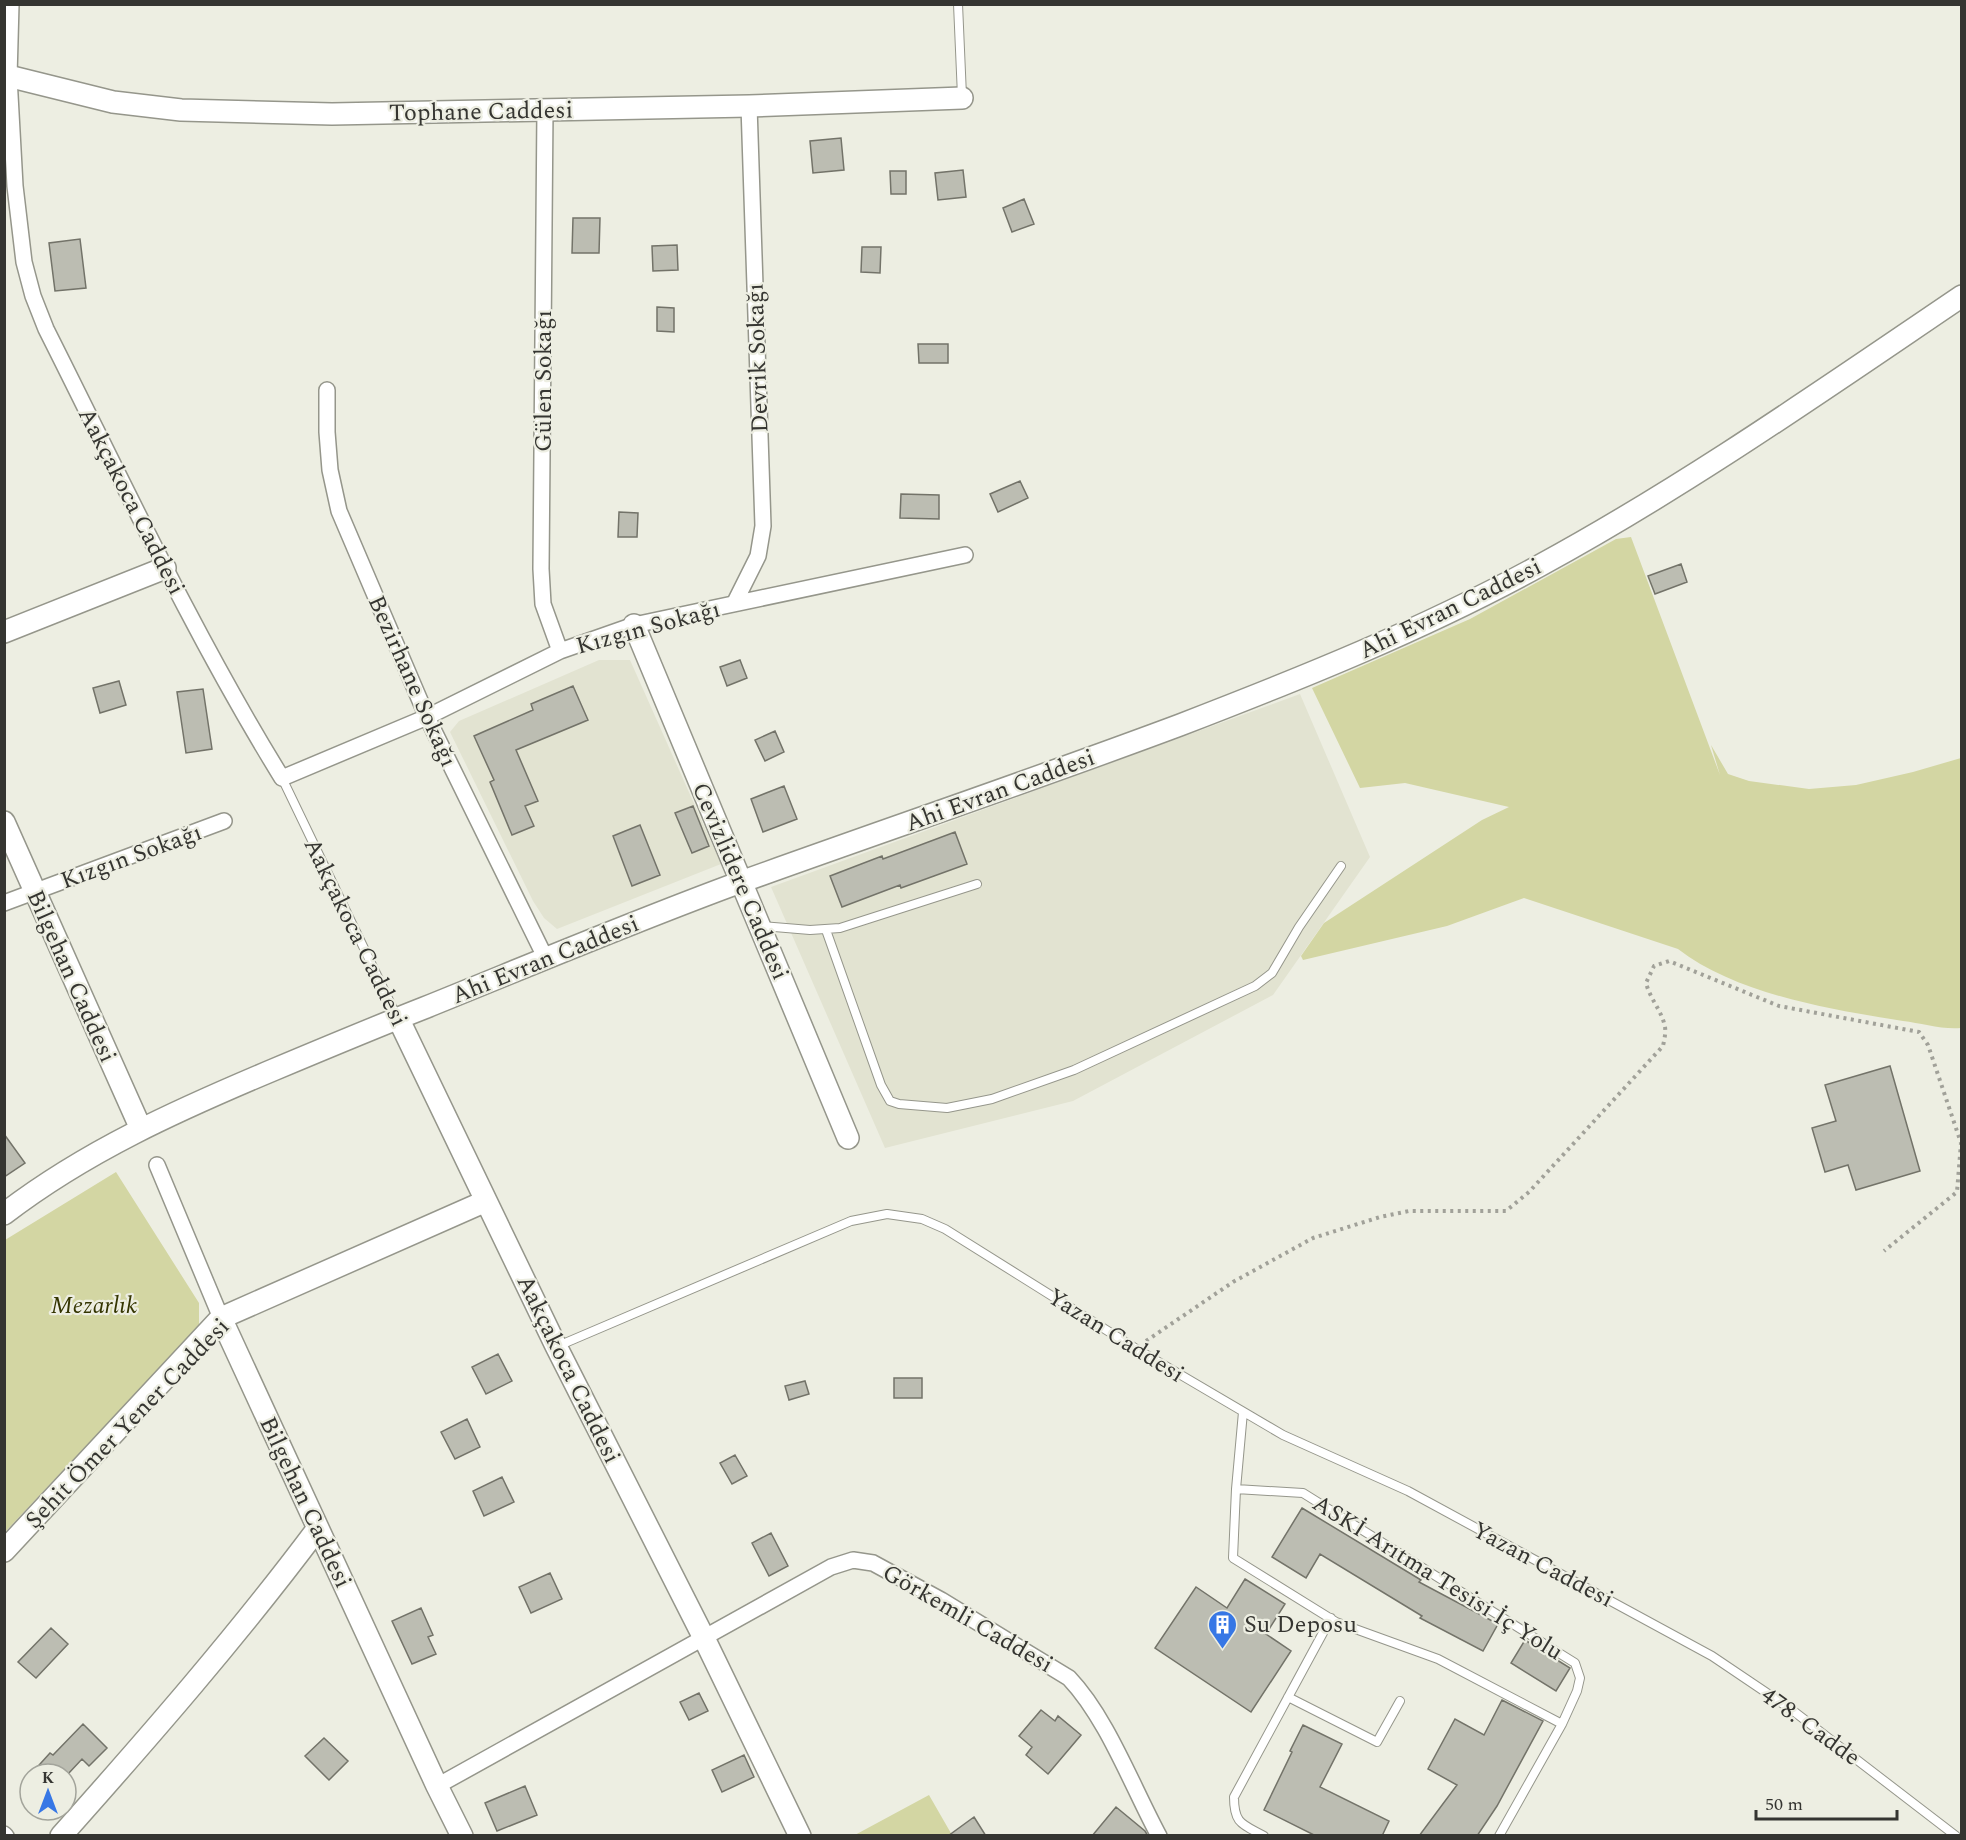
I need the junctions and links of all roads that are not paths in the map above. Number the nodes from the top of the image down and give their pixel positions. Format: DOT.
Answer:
graph roads {
  1 [pos="11,4"];
  2 [pos="957,4"];
  3 [pos="7,76"];
  4 [pos="962,98"];
  5 [pos="748,106"];
  6 [pos="545,109"];
  7 [pos="1962,296"];
  8 [pos="327,390"];
  9 [pos="965,555"];
  10 [pos="165,568"];
  11 [pos="734,604"];
  12 [pos="634,625"];
  13 [pos="4,633"];
  14 [pos="560,651"];
  15 [pos="427,717"];
  16 [pos="282,778"];
  17 [pos="224,821"];
  18 [pos="4,822"];
  19 [pos="1341,866"];
  20 [pos="742,882"];
  21 [pos="977,884"];
  22 [pos="34,892"];
  23 [pos="4,903"];
  24 [pos="760,926"];
  25 [pos="826,930"];
  26 [pos="546,959"];
  27 [pos="398,1018"];
  28 [pos="141,1130"];
  29 [pos="848,1138"];
  30 [pos="158,1165"];
  31 [pos="486,1201"];
  32 [pos="4,1214"];
  33 [pos="221,1318"];
  34 [pos="556,1346"];
  35 [pos="1243,1412"];
  36 [pos="1236,1489"];
  37 [pos="318,1528"];
  38 [pos="4,1551"];
  39 [pos="1331,1618"];
  40 [pos="1659,1627"];
  41 [pos="703,1636"];
  42 [pos="1288,1697"];
  43 [pos="1400,1701"];
  44 [pos="1562,1724"];
  45 [pos="437,1786"];
  46 [pos="61,1836"];
  47 [pos="462,1836"];
  48 [pos="800,1836"];
  49 [pos="1159,1836"];
  50 [pos="1264,1836"];
  51 [pos="1499,1836"];
  52 [pos="1956,1836"];
  1 -- 3 [label="street, Aakçakoca Caddesi"];
  2 -- 4 [label="lane"];
  3 -- 6 [label="street, Tophane Caddesi"];
  3 -- 10 [label="street, Aakçakoca Caddesi"];
  4 -- 5 [label="street, Tophane Caddesi"];
  5 -- 6 [label="street, Tophane Caddesi"];
  5 -- 11 [label="street, Devrik Sokağı"];
  6 -- 14 [label="street, Gülen Sokağı"];
  7 -- 20 [label="street, Ahi Evran Caddesi"];
  8 -- 15 [label="street, Bezirhane Sokağı"];
  9 -- 11 [label="street, Kızgın Sokağı"];
  10 -- 13 [label="street"];
  10 -- 16 [label="street, Aakçakoca Caddesi"];
  11 -- 12 [label="street, Kızgın Sokağı"];
  12 -- 14 [label="street, Kızgın Sokağı"];
  12 -- 20 [label="street, Cevizlidere Caddesi"];
  14 -- 15 [label="street, Kızgın Sokağı"];
  15 -- 16 [label="street, Kızgın Sokağı"];
  15 -- 26 [label="street, Bezirhane Sokağı"];
  16 -- 27 [label="lane, Aakçakoca Caddesi"];
  17 -- 22 [label="street, Kızgın Sokağı"];
  18 -- 22 [label="street, Bilgehan Caddesi"];
  19 -- 25 [label="lane"];
  20 -- 24 [label="street, Cevizlidere Caddesi"];
  20 -- 26 [label="street, Ahi Evran Caddesi"];
  21 -- 25 [label="lane"];
  22 -- 23 [label="street, Kızgın Sokağı"];
  22 -- 28 [label="street, Bilgehan Caddesi"];
  24 -- 25 [label="lane"];
  24 -- 29 [label="street, Cevizlidere Caddesi"];
  26 -- 27 [label="street, Ahi Evran Caddesi"];
  27 -- 28 [label="street, Ahi Evran Caddesi"];
  27 -- 31 [label="street, Aakçakoca Caddesi"];
  28 -- 32 [label="street, Ahi Evran Caddesi"];
  30 -- 33 [label="street, Bilgehan Caddesi"];
  31 -- 33 [label="street, Şehit Ömer Yener Caddesi"];
  31 -- 34 [label="street, Aakçakoca Caddesi"];
  33 -- 37 [label="street, Bilgehan Caddesi"];
  33 -- 38 [label="street, Şehit Ömer Yener Caddesi"];
  34 -- 35 [label="lane, Yazan Caddesi"];
  34 -- 41 [label="street, Aakçakoca Caddesi"];
  35 -- 36 [label="lane"];
  35 -- 40 [label="lane, Yazan Caddesi"];
  36 -- 39 [label="lane"];
  36 -- 44 [label="lane, ASKİ Arıtma Tesisi İç Yolu"];
  37 -- 45 [label="street, Bilgehan Caddesi"];
  37 -- 46 [label="street"];
  39 -- 42 [label="lane"];
  39 -- 44 [label="lane"];
  40 -- 52 [label="lane, 478. Cadde"];
  41 -- 45 [label="street, Görkemli Caddesi"];
  41 -- 48 [label="street, Aakçakoca Caddesi"];
  41 -- 49 [label="street, Görkemli Caddesi"];
  42 -- 43 [label="lane"];
  42 -- 50 [label="lane"];
  44 -- 51 [label="lane, ASKİ Arıtma Tesisi İç Yolu"];
  45 -- 47 [label="street, Bilgehan Caddesi"];
}
